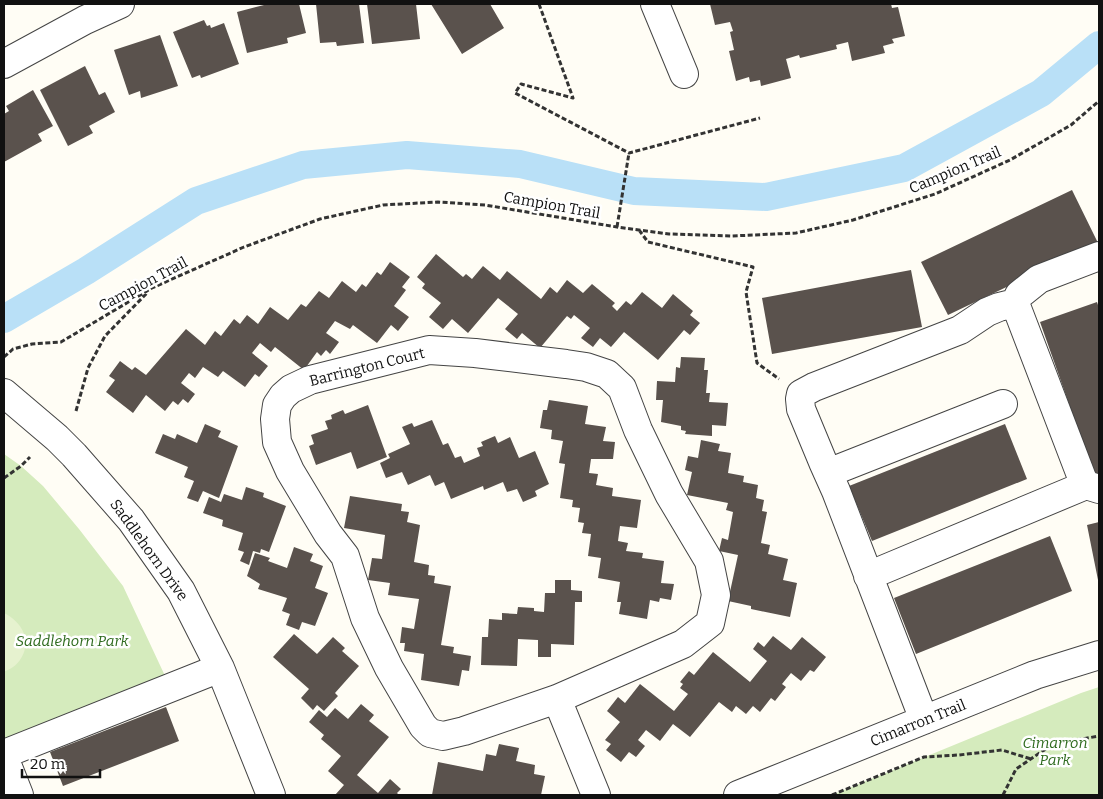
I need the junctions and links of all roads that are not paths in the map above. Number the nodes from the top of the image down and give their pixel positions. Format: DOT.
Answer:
graph roads {
  1 [pos="120,4"];
  2 [pos="655,4"];
  3 [pos="4,64"];
  4 [pos="684,74"];
  5 [pos="1099,256"];
  6 [pos="1015,303"];
  7 [pos="12,399"];
  8 [pos="1002,404"];
  9 [pos="828,473"];
  10 [pos="1093,487"];
  11 [pos="868,576"];
  12 [pos="1099,655"];
  13 [pos="220,668"];
  14 [pos="558,699"];
  15 [pos="924,720"];
  16 [pos="4,756"];
  17 [pos="20,795"];
  18 [pos="271,795"];
  19 [pos="596,795"];
  20 [pos="738,795"];
  1 -- 3 [label="street"];
  2 -- 4 [label="street"];
  5 -- 6 [label="street"];
  6 -- 9 [label="street"];
  6 -- 10 [label="street"];
  7 -- 13 [label="street, Saddlehorn Drive"];
  8 -- 9 [label="street"];
  9 -- 11 [label="street"];
  10 -- 11 [label="street"];
  11 -- 15 [label="street"];
  12 -- 15 [label="street, Cimarron Trail"];
  13 -- 16 [label="street"];
  13 -- 18 [label="street, Saddlehorn Drive"];
  14 -- 14 [label="street, Barrington Court"];
  14 -- 19 [label="street"];
  15 -- 20 [label="street, Cimarron Trail"];
  16 -- 17 [label="street"];
}
